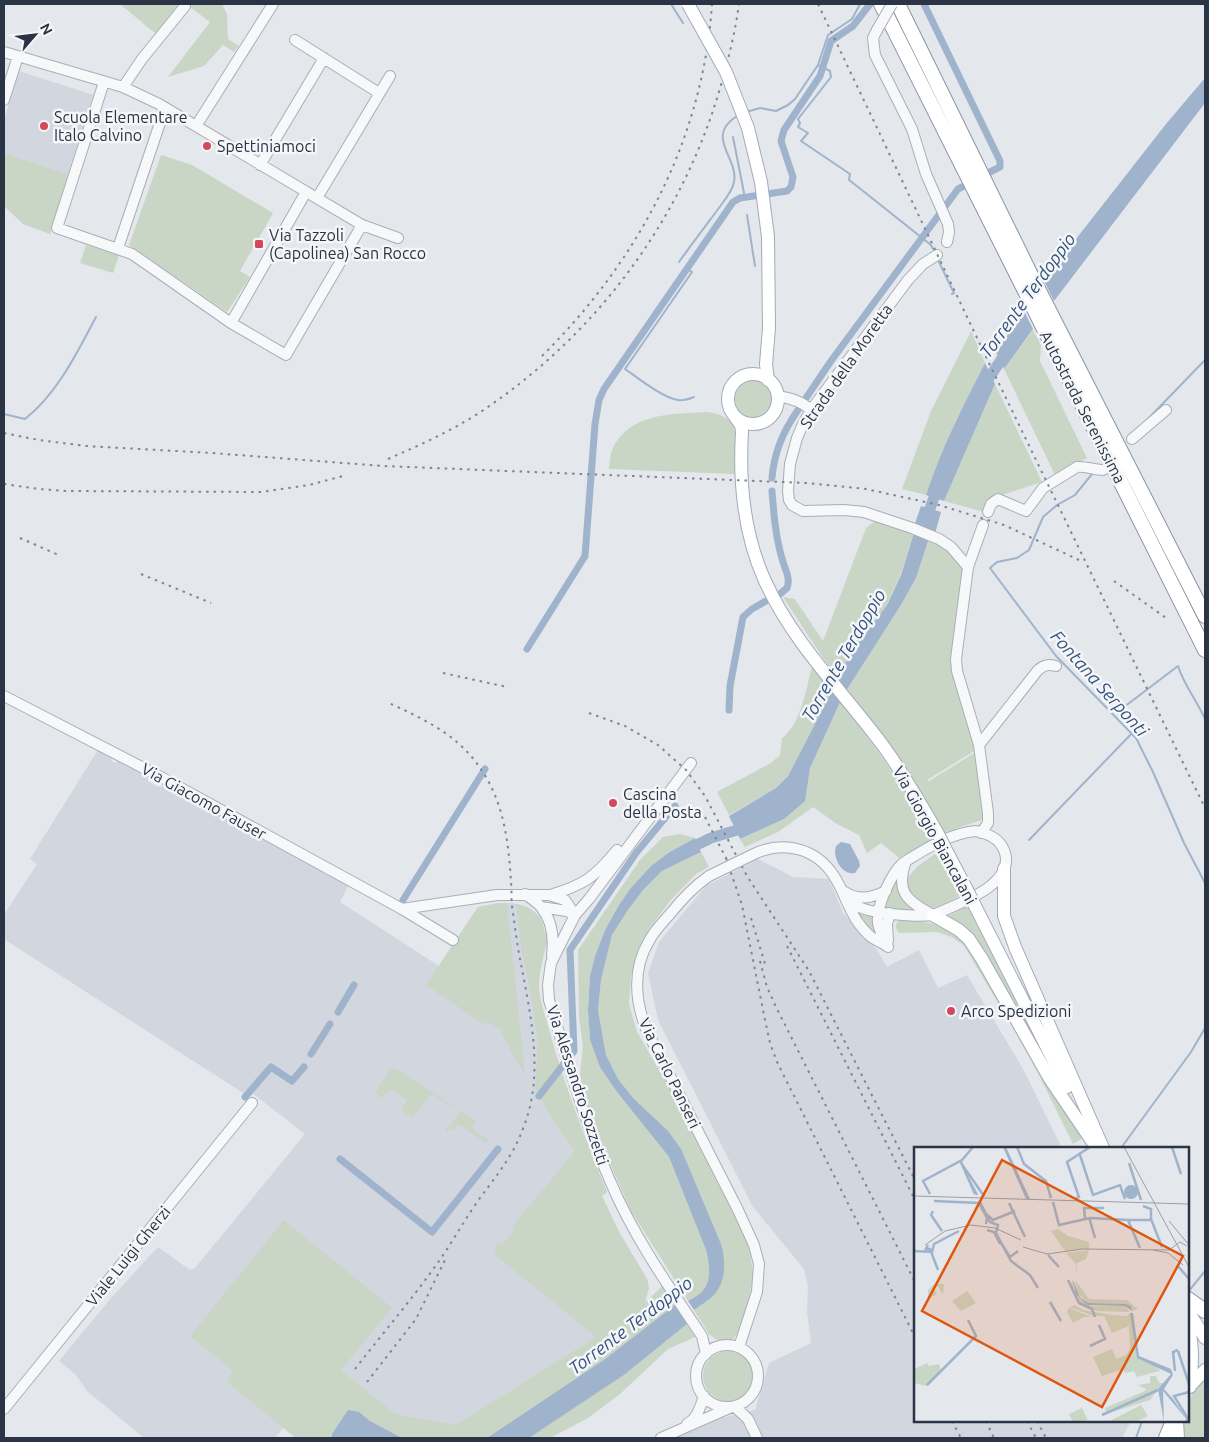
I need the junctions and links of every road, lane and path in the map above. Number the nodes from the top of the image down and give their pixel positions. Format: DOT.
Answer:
graph roads {
  1 [pos="274,4"];
  2 [pos="688,4"];
  3 [pos="881,4"];
  4 [pos="892,4"];
  5 [pos="898,4"];
  6 [pos="185,6"];
  7 [pos="296,40"];
  8 [pos="4,52"];
  9 [pos="18,56"];
  10 [pos="324,58"];
  11 [pos="390,76"];
  12 [pos="104,82"];
  13 [pos="123,87"];
  14 [pos="379,93"];
  15 [pos="4,100"];
  16 [pos="165,108"];
  17 [pos="196,126"];
  18 [pos="260,165"];
  19 [pos="306,192"];
  20 [pos="317,198"];
  21 [pos="362,225"];
  22 [pos="398,238"];
  23 [pos="947,242"];
  24 [pos="126,252"];
  25 [pos="936,255"];
  26 [pos="1024,276"];
  27 [pos="768,311"];
  28 [pos="232,323"];
  29 [pos="745,376"];
  30 [pos="768,380"];
  31 [pos="777,396"];
  32 [pos="811,410"];
  33 [pos="1166,410"];
  34 [pos="736,417"];
  35 [pos="757,424"];
  36 [pos="1132,439"];
  37 [pos="1107,460"];
  38 [pos="743,476"];
  39 [pos="988,512"];
  40 [pos="983,525"];
  41 [pos="968,567"];
  42 [pos="1205,616"];
  43 [pos="1205,650"];
  44 [pos="1056,666"];
  45 [pos="4,696"];
  46 [pos="979,745"];
  47 [pos="691,763"];
  48 [pos="981,832"];
  49 [pos="632,841"];
  50 [pos="906,861"];
  51 [pos="1004,869"];
  52 [pos="842,890"];
  53 [pos="886,891"];
  54 [pos="525,894"];
  55 [pos="550,895"];
  56 [pos="541,907"];
  57 [pos="402,909"];
  58 [pos="879,912"];
  59 [pos="890,913"];
  60 [pos="575,915"];
  61 [pos="933,915"];
  62 [pos="453,940"];
  63 [pos="888,947"];
  64 [pos="551,963"];
  65 [pos="252,1103"];
  66 [pos="1099,1147"];
  67 [pos="1099,1147"];
  68 [pos="1100,1147"];
  69 [pos="1189,1299"];
  70 [pos="1205,1311"];
  71 [pos="1189,1313"];
  72 [pos="1189,1331"];
  73 [pos="700,1332"];
  74 [pos="1205,1338"];
  75 [pos="719,1346"];
  76 [pos="739,1347"];
  77 [pos="706,1354"];
  78 [pos="1205,1370"];
  79 [pos="1189,1388"];
  80 [pos="704,1396"];
  81 [pos="749,1398"];
  82 [pos="734,1406"];
  83 [pos="4,1409"];
  84 [pos="748,1419"];
  85 [pos="1164,1422"];
  86 [pos="1173,1422"];
  87 [pos="1177,1422"];
  88 [pos="676,1431"];
  89 [pos="661,1438"];
  90 [pos="757,1438"];
  91 [pos="1160,1438"];
  92 [pos="1166,1438"];
  93 [pos="1178,1438"];
  1 -- 17 [label="street"];
  2 -- 27 [label="main road, bridge"];
  3 -- 26 [label="highway, Autostrada Serenissima"];
  4 -- 23 [label="street, bridge"];
  5 -- 26 [label="highway, Autostrada Serenissima"];
  6 -- 13 [label="street"];
  7 -- 10 [label="street"];
  8 -- 9 [label="street"];
  9 -- 12 [label="street"];
  9 -- 15 [label="street"];
  10 -- 14 [label="street"];
  10 -- 18 [label="street"];
  11 -- 14 [label="street"];
  12 -- 13 [label="street"];
  12 -- 24 [label="street"];
  13 -- 16 [label="street"];
  14 -- 20 [label="street"];
  16 -- 17 [label="street"];
  16 -- 24 [label="street"];
  17 -- 18 [label="street"];
  18 -- 19 [label="street"];
  19 -- 20 [label="street"];
  19 -- 28 [label="street"];
  20 -- 21 [label="street"];
  21 -- 22 [label="street"];
  21 -- 28 [label="street"];
  24 -- 28 [label="street"];
  25 -- 32 [label="street, Strada della Moretta"];
  26 -- 37 [label="highway, Autostrada Serenissima"];
  26 -- 37 [label="highway, Autostrada Serenissima"];
  27 -- 29 [label="main road"];
  27 -- 30 [label="main road"];
  29 -- 30 [label="main road"];
  29 -- 34 [label="main road"];
  30 -- 31 [label="main road"];
  31 -- 32 [label="street"];
  31 -- 35 [label="main road"];
  32 -- 41 [label="street, Strada della Moretta"];
  33 -- 36 [label="street"];
  34 -- 35 [label="main road"];
  34 -- 38 [label="main road"];
  35 -- 38 [label="main road"];
  37 -- 39 [label="street"];
  37 -- 42 [label="highway, Autostrada Serenissima"];
  37 -- 43 [label="highway, Autostrada Serenissima"];
  38 -- 66 [label="main road, Via Giorgio Biancalani, bridge"];
  40 -- 41 [label="street"];
  41 -- 46 [label="street"];
  44 -- 46 [label="street"];
  45 -- 57 [label="street, Via Giacomo Fauser"];
  46 -- 48 [label="street"];
  47 -- 49 [label="street, Via Alessandro Sozzetti"];
  48 -- 50 [label="street"];
  48 -- 51 [label="street"];
  49 -- 55 [label="street"];
  49 -- 60 [label="street, Via Alessandro Sozzetti"];
  50 -- 53 [label="street"];
  50 -- 61 [label="street"];
  51 -- 61 [label="street"];
  51 -- 68 [label="main road"];
  52 -- 53 [label="street"];
  52 -- 58 [label="street, Via Carlo Panseri"];
  52 -- 63 [label="street, Via Carlo Panseri"];
  52 -- 76 [label="street, Via Carlo Panseri, bridge"];
  53 -- 58 [label="street"];
  54 -- 55 [label="street"];
  54 -- 56 [label="street"];
  54 -- 57 [label="street"];
  55 -- 60 [label="street"];
  56 -- 60 [label="street"];
  56 -- 64 [label="street"];
  57 -- 62 [label="street, Via Giacomo Fauser"];
  58 -- 59 [label="street, Via Carlo Panseri"];
  58 -- 63 [label="street"];
  59 -- 61 [label="street, Via Carlo Panseri"];
  59 -- 63 [label="street"];
  60 -- 64 [label="street, Via Alessandro Sozzetti"];
  61 -- 67 [label="main road"];
  64 -- 73 [label="street, Via Alessandro Sozzetti"];
  65 -- 83 [label="street, Viale Luigi Gherzi"];
  69 -- 70 [label="highway"];
  71 -- 74 [label="main road"];
  72 -- 79 [label="main road"];
  73 -- 75 [label="street, Via Alessandro Sozzetti"];
  73 -- 77 [label="street, Via Alessandro Sozzetti"];
  75 -- 76 [label="street"];
  75 -- 77 [label="street"];
  76 -- 81 [label="street"];
  77 -- 80 [label="street"];
  78 -- 79 [label="main road"];
  80 -- 82 [label="street"];
  80 -- 88 [label="street"];
  81 -- 82 [label="street"];
  81 -- 84 [label="street"];
  82 -- 84 [label="street"];
  82 -- 88 [label="street"];
  84 -- 90 [label="street"];
  85 -- 91 [label="highway"];
  86 -- 92 [label="highway"];
  87 -- 93 [label="main road"];
  88 -- 89 [label="street"];
}
